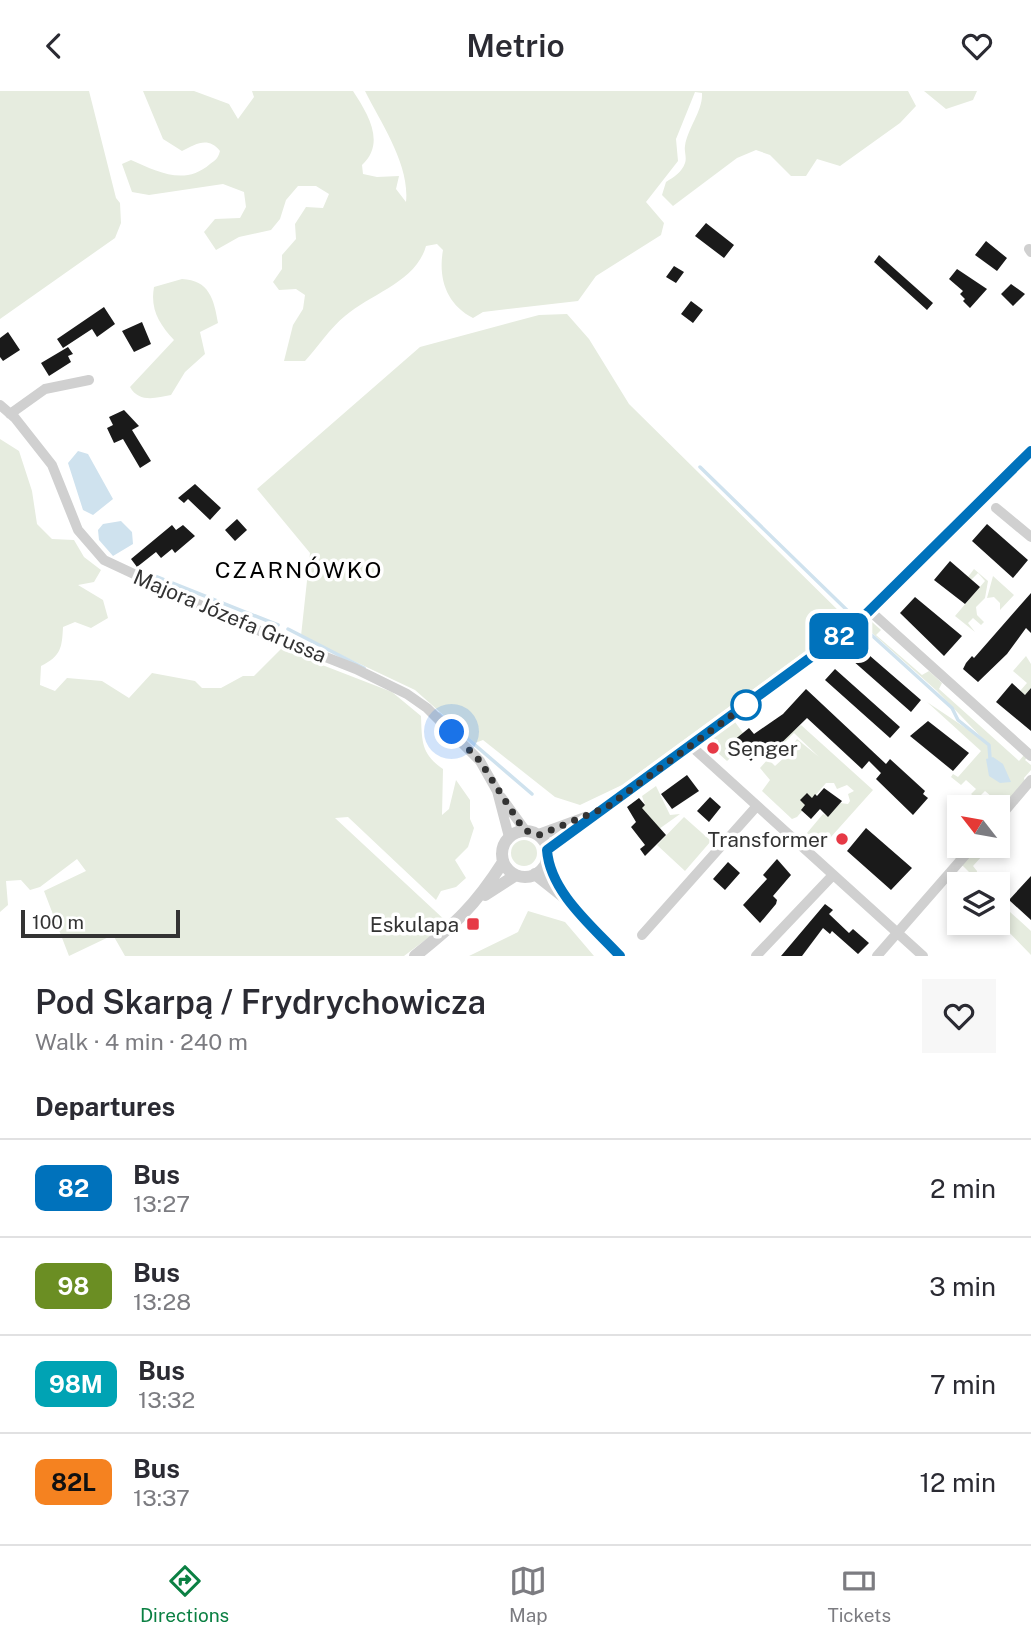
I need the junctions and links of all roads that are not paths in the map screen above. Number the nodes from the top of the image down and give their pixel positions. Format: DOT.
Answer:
graph roads {
  1 [pos="89,380"];
  2 [pos="0,405"];
  3 [pos="10,414"];
  4 [pos="1031,451"];
  5 [pos="996,507"];
  6 [pos="1031,537"];
  7 [pos="870,611"];
  8 [pos="690,745"];
  9 [pos="1031,756"];
  10 [pos="1031,780"];
  11 [pos="497,791"];
  12 [pos="1010,805"];
  13 [pos="756,807"];
  14 [pos="592,816"];
  15 [pos="524,830"];
  16 [pos="539,835"];
  17 [pos="509,837"];
  18 [pos="547,856"];
  19 [pos="963,858"];
  20 [pos="503,862"];
  21 [pos="535,874"];
  22 [pos="516,875"];
  23 [pos="833,875"];
  24 [pos="481,897"];
  25 [pos="569,901"];
  26 [pos="897,933"];
  27 [pos="642,935"];
  28 [pos="415,956"];
  29 [pos="620,956"];
  30 [pos="756,956"];
  31 [pos="877,956"];
  32 [pos="923,956"];
  1 -- 3 [label="street"];
  2 -- 3 [label="street, Majora Józefa Grussa"];
  3 -- 11 [label="street, Majora Józefa Grussa"];
  4 -- 7 [label="street"];
  5 -- 6 [label="street"];
  7 -- 8 [label="street"];
  7 -- 9 [label="street"];
  8 -- 13 [label="street"];
  8 -- 14 [label="street"];
  10 -- 12 [label="street"];
  11 -- 15 [label="street, Majora Józefa Grussa"];
  11 -- 17 [label="street, Majora Józefa Grussa"];
  13 -- 23 [label="street"];
  13 -- 27 [label="street"];
  14 -- 16 [label="street"];
  14 -- 18 [label="street"];
  15 -- 16 [label="street"];
  15 -- 17 [label="street"];
  16 -- 18 [label="street"];
  17 -- 20 [label="street"];
  18 -- 21 [label="street"];
  18 -- 25 [label="street"];
  19 -- 26 [label="street"];
  20 -- 22 [label="street"];
  20 -- 24 [label="street"];
  21 -- 22 [label="street"];
  21 -- 25 [label="street"];
  22 -- 24 [label="street"];
  23 -- 26 [label="street"];
  23 -- 30 [label="street"];
  24 -- 28 [label="street"];
  25 -- 29 [label="street"];
  26 -- 31 [label="street"];
  26 -- 32 [label="street"];
}
